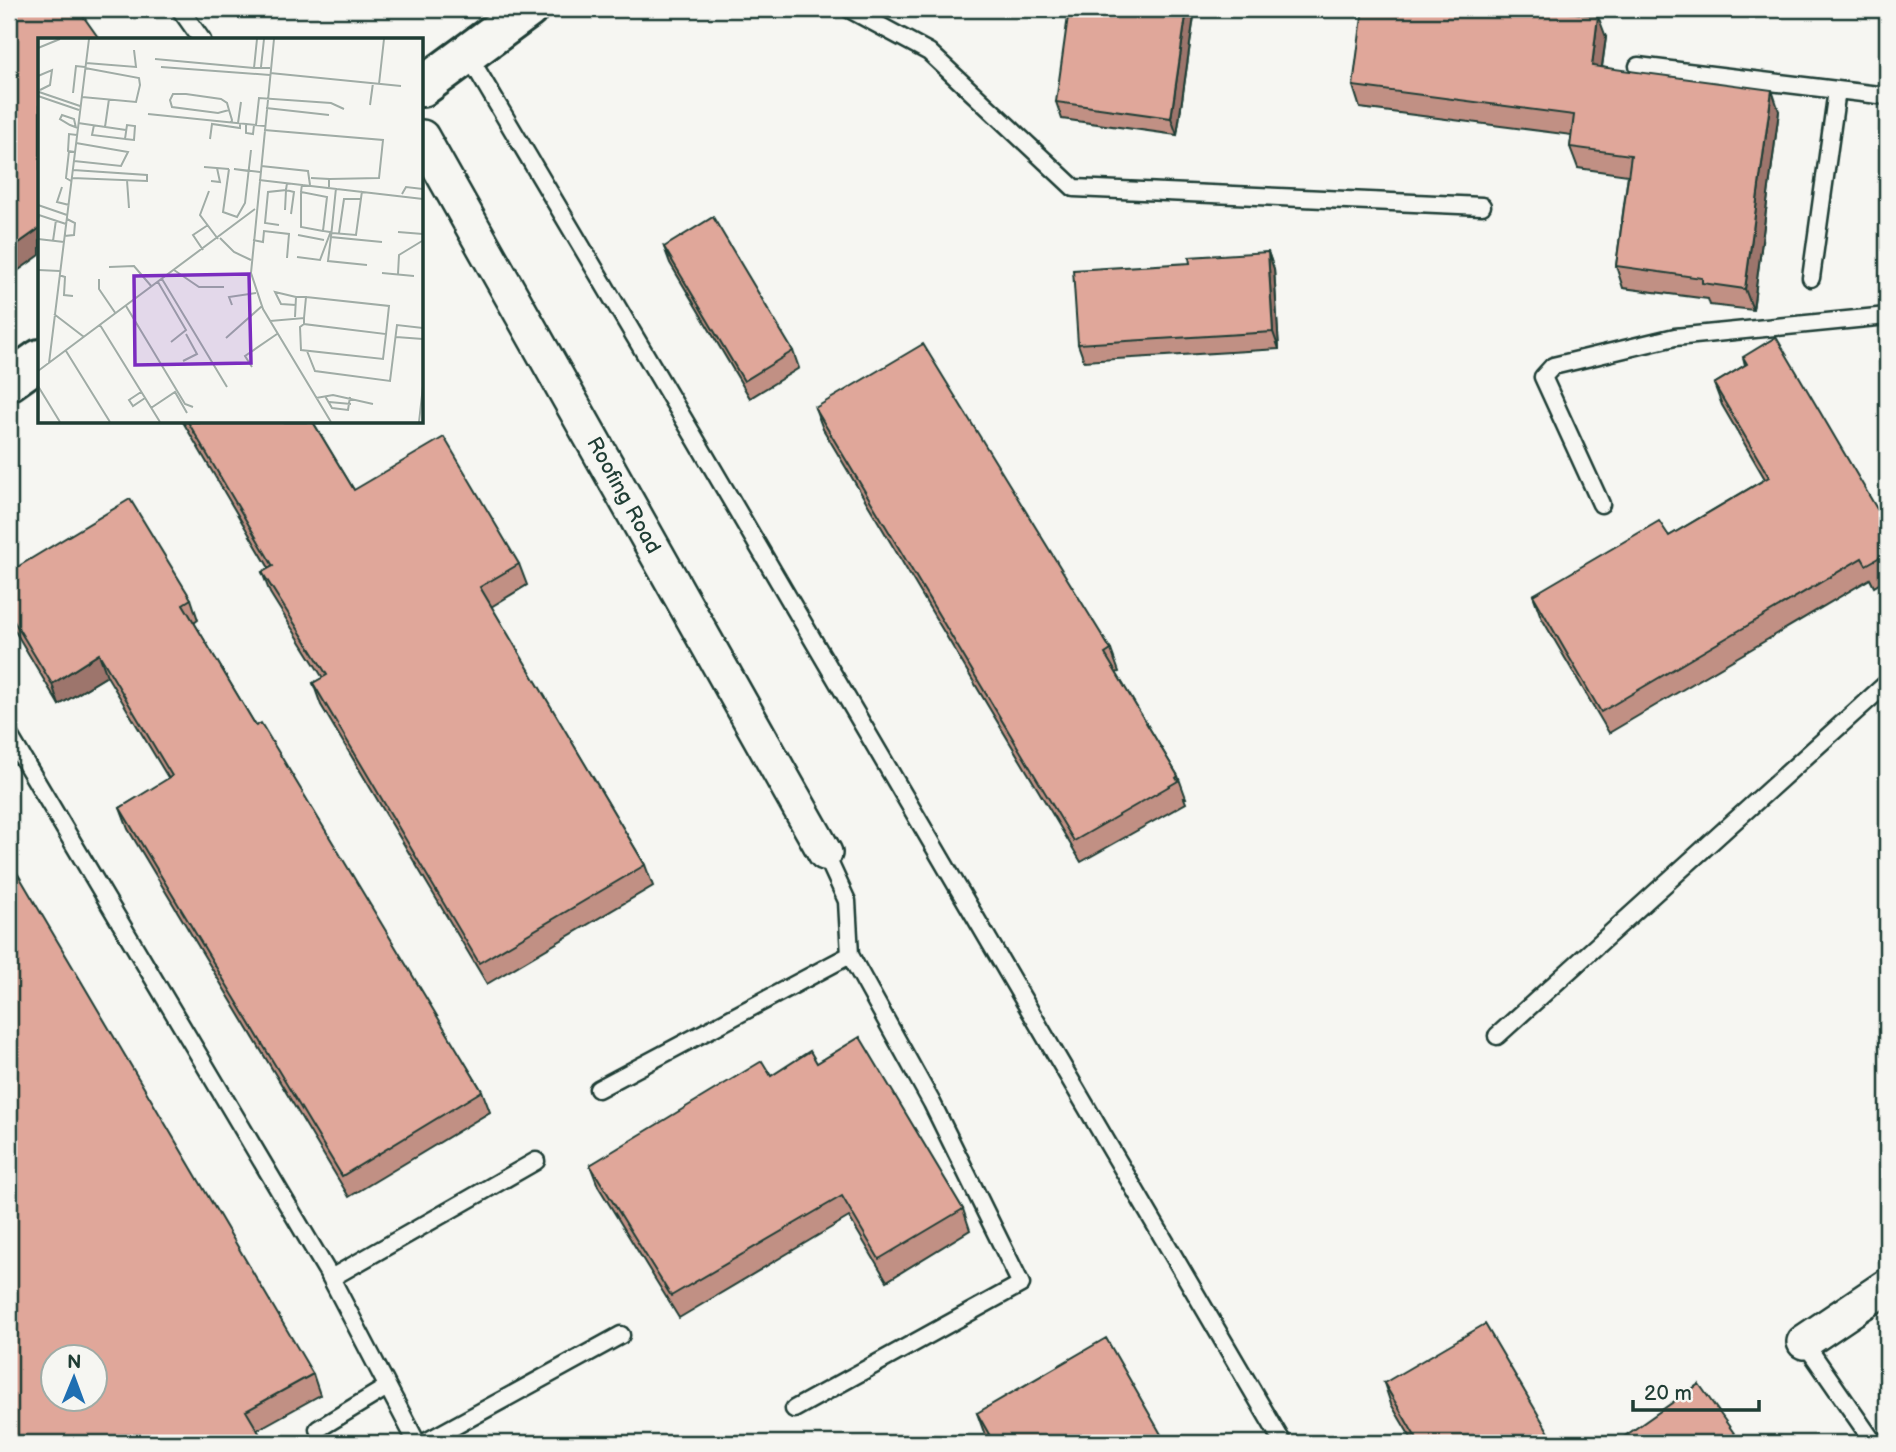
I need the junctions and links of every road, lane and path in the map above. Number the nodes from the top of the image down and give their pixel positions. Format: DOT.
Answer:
graph roads {
  1 [pos="180,9"];
  2 [pos="528,9"];
  3 [pos="849,9"];
  4 [pos="201,38"];
  5 [pos="467,54"];
  6 [pos="1638,66"];
  7 [pos="424,86"];
  8 [pos="1837,90"];
  9 [pos="1887,96"];
  10 [pos="424,141"];
  11 [pos="1482,206"];
  12 [pos="1811,278"];
  13 [pos="1887,316"];
  14 [pos="38,360"];
  15 [pos="9,381"];
  16 [pos="1601,504"];
  17 [pos="1887,682"];
  18 [pos="9,735"];
  19 [pos="825,853"];
  20 [pos="850,955"];
  21 [pos="1497,1036"];
  22 [pos="598,1089"];
  23 [pos="536,1161"];
  24 [pos="331,1278"];
  25 [pos="1887,1286"];
  26 [pos="621,1335"];
  27 [pos="1804,1342"];
  28 [pos="387,1387"];
  29 [pos="794,1409"];
  30 [pos="318,1429"];
  31 [pos="417,1443"];
  32 [pos="424,1443"];
  33 [pos="1283,1443"];
  34 [pos="1874,1443"];
  1 -- 4 [label="lane"];
  2 -- 5 [label="street"];
  3 -- 11 [label="lane"];
  5 -- 7 [label="street"];
  5 -- 33 [label="lane"];
  6 -- 8 [label="lane"];
  8 -- 9 [label="lane"];
  8 -- 12 [label="lane"];
  10 -- 19 [label="street, Roofing Road"];
  13 -- 16 [label="lane"];
  14 -- 15 [label="street"];
  17 -- 21 [label="lane"];
  18 -- 24 [label="lane"];
  19 -- 20 [label="lane"];
  20 -- 22 [label="lane"];
  20 -- 29 [label="lane"];
  23 -- 24 [label="lane"];
  24 -- 28 [label="lane"];
  25 -- 27 [label="street"];
  26 -- 32 [label="lane"];
  27 -- 34 [label="lane"];
  28 -- 30 [label="lane"];
  28 -- 31 [label="lane"];
}
